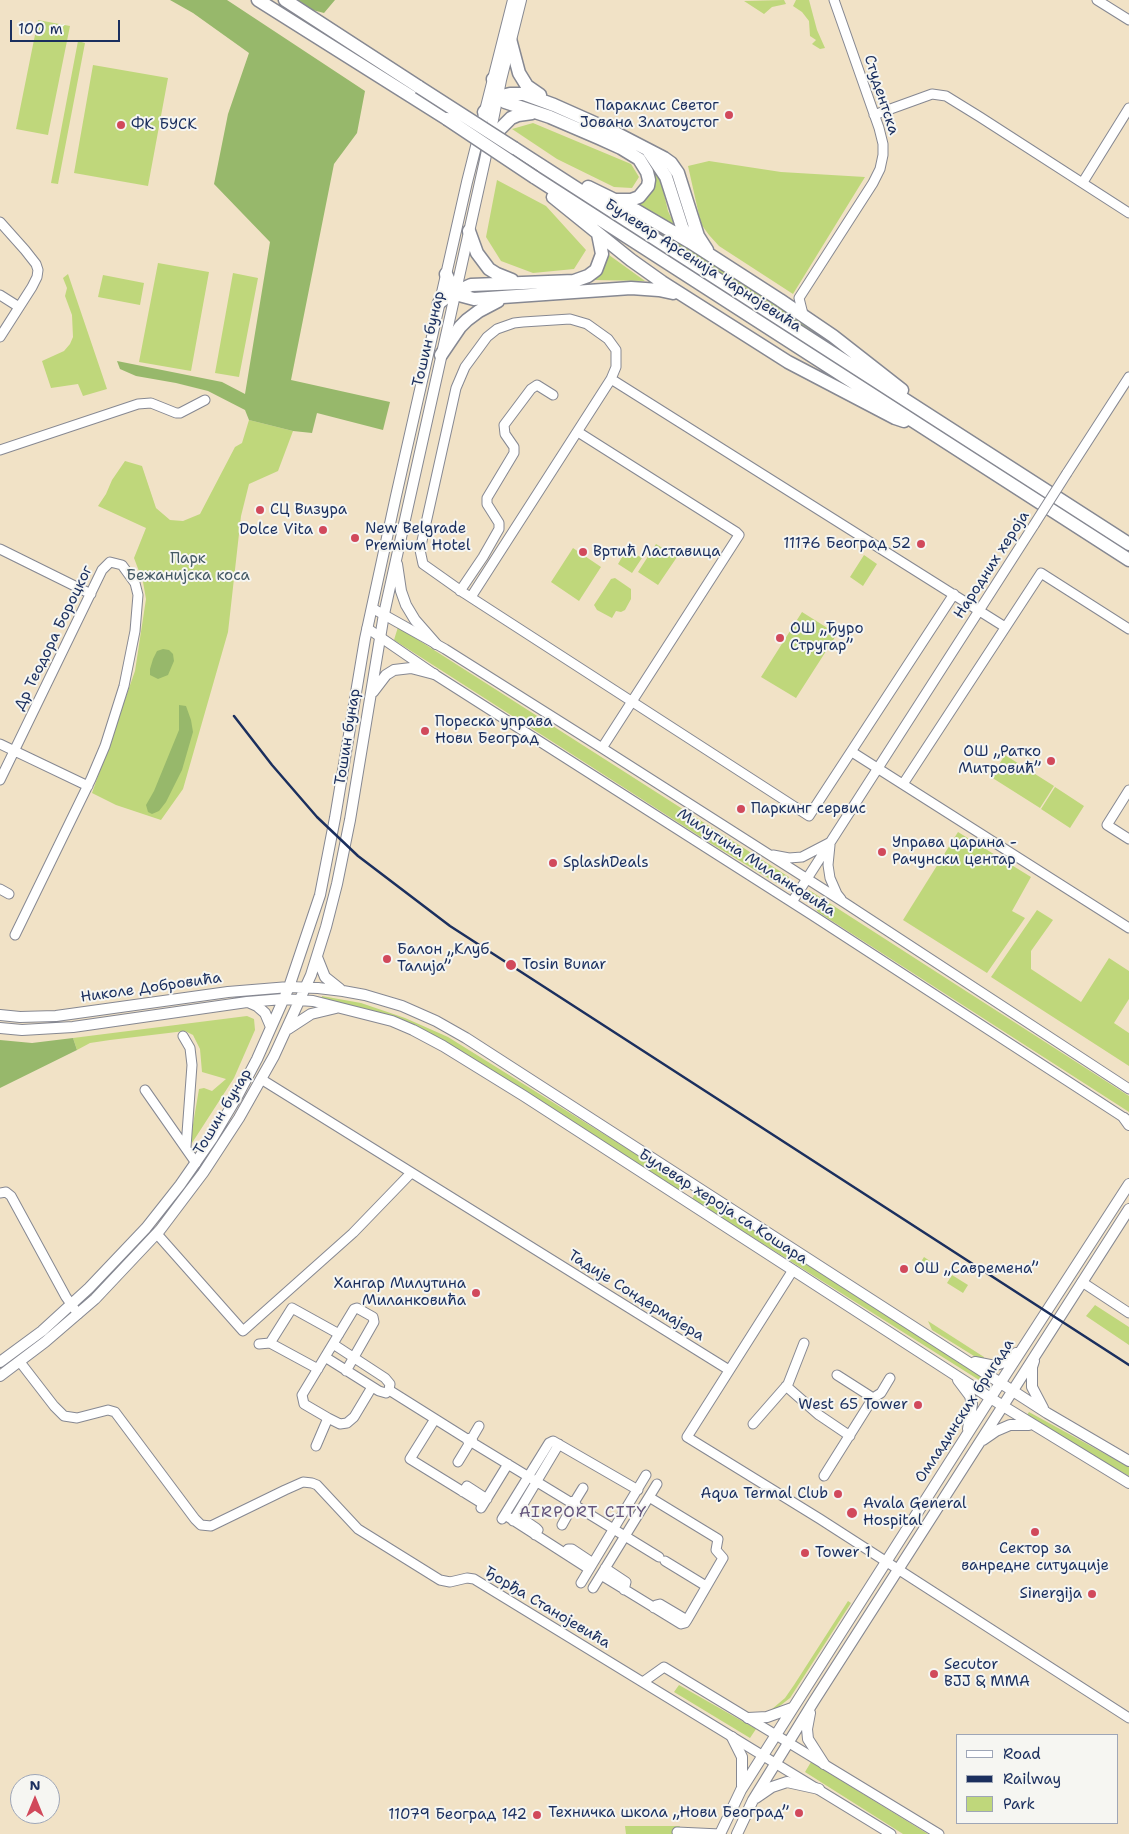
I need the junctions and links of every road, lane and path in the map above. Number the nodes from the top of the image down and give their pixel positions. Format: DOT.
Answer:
graph roads {
  1 [pos="258,0"];
  2 [pos="513,0"];
  3 [pos="521,0"];
  4 [pos="834,0"];
  5 [pos="1097,0"];
  6 [pos="288,2"];
  7 [pos="1129,20"];
  8 [pos="510,39"];
  9 [pos="493,79"];
  10 [pos="498,97"];
  11 [pos="554,105"];
  12 [pos="1129,108"];
  13 [pos="484,112"];
  14 [pos="539,113"];
  15 [pos="874,115"];
  16 [pos="489,140"];
  17 [pos="646,148"];
  18 [pos="539,172"];
  19 [pos="1083,182"];
  20 [pos="615,200"];
  21 [pos="1129,212"];
  22 [pos="0,222"];
  23 [pos="469,231"];
  24 [pos="598,234"];
  25 [pos="690,242"];
  26 [pos="710,254"];
  27 [pos="446,274"];
  28 [pos="522,282"];
  29 [pos="456,291"];
  30 [pos="0,295"];
  31 [pos="685,297"];
  32 [pos="507,298"];
  33 [pos="799,298"];
  34 [pos="782,301"];
  35 [pos="439,303"];
  36 [pos="19,307"];
  37 [pos="802,314"];
  38 [pos="0,337"];
  39 [pos="441,355"];
  40 [pos="1129,377"];
  41 [pos="611,379"];
  42 [pos="553,395"];
  43 [pos="204,400"];
  44 [pos="926,414"];
  45 [pos="917,424"];
  46 [pos="578,432"];
  47 [pos="0,450"];
  48 [pos="1129,544"];
  49 [pos="0,549"];
  50 [pos="396,558"];
  51 [pos="1129,560"];
  52 [pos="460,591"];
  53 [pos="91,594"];
  54 [pos="957,596"];
  55 [pos="471,597"];
  56 [pos="372,608"];
  57 [pos="980,610"];
  58 [pos="384,614"];
  59 [pos="1005,627"];
  60 [pos="367,628"];
  61 [pos="1129,629"];
  62 [pos="380,636"];
  63 [pos="436,644"];
  64 [pos="434,674"];
  65 [pos="370,697"];
  66 [pos="632,701"];
  67 [pos="0,744"];
  68 [pos="602,748"];
  69 [pos="14,751"];
  70 [pos="852,752"];
  71 [pos="878,768"];
  72 [pos="0,780"];
  73 [pos="903,784"];
  74 [pos="88,786"];
  75 [pos="1129,790"];
  76 [pos="1129,839"];
  77 [pos="830,842"];
  78 [pos="765,853"];
  79 [pos="807,879"];
  80 [pos="0,889"];
  81 [pos="9,894"];
  82 [pos="792,902"];
  83 [pos="845,903"];
  84 [pos="1129,928"];
  85 [pos="15,936"];
  86 [pos="318,957"];
  87 [pos="289,987"];
  88 [pos="306,987"];
  89 [pos="343,991"];
  90 [pos="283,999"];
  91 [pos="301,999"];
  92 [pos="247,1002"];
  93 [pos="339,1007"];
  94 [pos="0,1015"];
  95 [pos="271,1027"];
  96 [pos="0,1028"];
  97 [pos="285,1033"];
  98 [pos="183,1036"];
  99 [pos="262,1079"];
  100 [pos="1129,1088"];
  101 [pos="145,1090"];
  102 [pos="1127,1122"];
  103 [pos="186,1147"];
  104 [pos="196,1163"];
  105 [pos="412,1173"];
  106 [pos="688,1180"];
  107 [pos="1129,1184"];
  108 [pos="698,1187"];
  109 [pos="0,1193"];
  110 [pos="678,1196"];
  111 [pos="688,1203"];
  112 [pos="1129,1210"];
  113 [pos="157,1234"];
  114 [pos="793,1270"];
  115 [pos="1082,1282"];
  116 [pos="71,1305"];
  117 [pos="1129,1312"];
  118 [pos="78,1314"];
  119 [pos="339,1334"];
  120 [pos="270,1343"];
  121 [pos="804,1343"];
  122 [pos="259,1344"];
  123 [pos="333,1344"];
  124 [pos="1023,1348"];
  125 [pos="1036,1354"];
  126 [pos="325,1357"];
  127 [pos="354,1358"];
  128 [pos="964,1359"];
  129 [pos="0,1362"];
  130 [pos="20,1362"];
  131 [pos="318,1369"];
  132 [pos="346,1370"];
  133 [pos="729,1370"];
  134 [pos="951,1372"];
  135 [pos="837,1375"];
  136 [pos="0,1376"];
  137 [pos="890,1378"];
  138 [pos="1001,1382"];
  139 [pos="786,1386"];
  140 [pos="372,1387"];
  141 [pos="390,1390"];
  142 [pos="1013,1391"];
  143 [pos="873,1398"];
  144 [pos="990,1398"];
  145 [pos="1003,1406"];
  146 [pos="1047,1413"];
  147 [pos="328,1418"];
  148 [pos="435,1419"];
  149 [pos="753,1424"];
  150 [pos="1032,1425"];
  151 [pos="479,1426"];
  152 [pos="850,1436"];
  153 [pos="966,1436"];
  154 [pos="470,1441"];
  155 [pos="978,1444"];
  156 [pos="316,1446"];
  157 [pos="1129,1461"];
  158 [pos="458,1462"];
  159 [pos="508,1464"];
  160 [pos="646,1475"];
  161 [pos="824,1476"];
  162 [pos="532,1479"];
  163 [pos="1129,1483"];
  164 [pos="657,1484"];
  165 [pos="583,1488"];
  166 [pos="636,1493"];
  167 [pos="647,1500"];
  168 [pos="573,1504"];
  169 [pos="515,1518"];
  170 [pos="562,1525"];
  171 [pos="614,1529"];
  172 [pos="625,1536"];
  173 [pos="886,1561"];
  174 [pos="591,1566"];
  175 [pos="899,1569"];
  176 [pos="603,1572"];
  177 [pos="580,1583"];
  178 [pos="706,1586"];
  179 [pos="593,1588"];
  180 [pos="643,1682"];
  181 [pos="814,1701"];
  182 [pos="793,1708"];
  183 [pos="748,1718"];
  184 [pos="1129,1718"];
  185 [pos="776,1734"];
  186 [pos="732,1737"];
  187 [pos="788,1742"];
  188 [pos="763,1756"];
  189 [pos="776,1763"];
  190 [pos="824,1764"];
  191 [pos="741,1790"];
  192 [pos="819,1790"];
  193 [pos="753,1800"];
  194 [pos="677,1832"];
  195 [pos="720,1834"];
  196 [pos="737,1834"];
  197 [pos="891,1834"];
  198 [pos="939,1834"];
  1 -- 18 [label="highway, Булевар Арсенија Чарнојевића, bridge"];
  2 -- 9 [label="main road, Тошин бунар"];
  3 -- 8 [label="main road, Тошин бунар"];
  4 -- 15 [label="street, Студентска"];
  5 -- 7 [label="street"];
  6 -- 18 [label="highway, Булевар Арсенија Чарнојевића, bridge"];
  8 -- 10 [label="main road, Тошин бунар"];
  8 -- 11 [label="highway"];
  9 -- 10 [label="highway"];
  9 -- 13 [label="main road, Тошин бунар"];
  10 -- 11 [label="highway"];
  10 -- 13 [label="highway"];
  10 -- 14 [label="highway"];
  10 -- 16 [label="main road, Тошин бунар"];
  11 -- 17 [label="highway"];
  12 -- 19 [label="street"];
  13 -- 27 [label="main road, Тошин бунар"];
  14 -- 16 [label="highway"];
  14 -- 20 [label="highway"];
  15 -- 19 [label="street"];
  15 -- 33 [label="street, Студентска"];
  16 -- 23 [label="main road, Тошин бунар"];
  17 -- 25 [label="highway"];
  17 -- 26 [label="highway"];
  18 -- 20 [label="highway"];
  18 -- 24 [label="highway"];
  18 -- 44 [label="highway, Булевар Арсенија Чарнојевића"];
  18 -- 45 [label="highway, Булевар Арсенија Чарнојевића"];
  19 -- 21 [label="street"];
  20 -- 25 [label="highway"];
  22 -- 36 [label="street"];
  23 -- 28 [label="highway"];
  23 -- 29 [label="main road, Тошин бунар"];
  24 -- 28 [label="highway"];
  24 -- 31 [label="highway"];
  25 -- 26 [label="highway"];
  26 -- 34 [label="highway"];
  27 -- 29 [label="highway"];
  27 -- 35 [label="main road, Тошин бунар"];
  28 -- 29 [label="highway"];
  29 -- 32 [label="highway"];
  29 -- 35 [label="highway"];
  29 -- 39 [label="main road, Тошин бунар"];
  30 -- 36 [label="street"];
  31 -- 32 [label="highway"];
  31 -- 45 [label="highway"];
  32 -- 39 [label="highway"];
  33 -- 34 [label="street"];
  33 -- 37 [label="street"];
  34 -- 37 [label="highway"];
  35 -- 56 [label="main road, Тошин бунар"];
  36 -- 38 [label="street"];
  37 -- 44 [label="highway"];
  39 -- 50 [label="main road, Тошин бунар"];
  40 -- 57 [label="street, Народних хероја, bridge"];
  41 -- 46 [label="street"];
  41 -- 52 [label="street"];
  41 -- 54 [label="street"];
  42 -- 52 [label="street"];
  43 -- 47 [label="street"];
  44 -- 48 [label="highway, Булевар Арсенија Чарнојевића"];
  45 -- 51 [label="highway, Булевар Арсенија Чарнојевића"];
  46 -- 55 [label="street"];
  46 -- 66 [label="street"];
  49 -- 53 [label="street"];
  50 -- 58 [label="main road, Тошин бунар"];
  50 -- 63 [label="main road"];
  52 -- 55 [label="street"];
  53 -- 69 [label="street, Др Теодора Бороцког"];
  53 -- 74 [label="street, Др Теодора Бороцког"];
  54 -- 57 [label="street"];
  54 -- 70 [label="street, Народних хероја"];
  55 -- 66 [label="street"];
  56 -- 58 [label="street, Милутина Миланковића"];
  56 -- 60 [label="main road, Тошин бунар"];
  57 -- 59 [label="street"];
  57 -- 71 [label="street, Народних хероја"];
  58 -- 62 [label="main road, Тошин бунар"];
  58 -- 63 [label="street, Милутина Миланковића"];
  59 -- 61 [label="street"];
  59 -- 73 [label="street"];
  60 -- 62 [label="street, Милутина Миланковића"];
  60 -- 87 [label="main road, Тошин бунар"];
  62 -- 64 [label="street, Милутина Миланковића"];
  62 -- 65 [label="main road, Тошин бунар"];
  63 -- 68 [label="street, Милутина Миланковића"];
  64 -- 65 [label="main road"];
  64 -- 82 [label="street, Милутина Миланковића"];
  65 -- 86 [label="main road, Тошин бунар"];
  66 -- 68 [label="street"];
  66 -- 70 [label="street, Народних хероја"];
  67 -- 69 [label="street"];
  68 -- 78 [label="street, Милутина Миланковића"];
  69 -- 72 [label="street, Др Теодора Бороцког"];
  69 -- 74 [label="street"];
  70 -- 71 [label="street"];
  71 -- 73 [label="street"];
  71 -- 77 [label="street, Народних хероја"];
  73 -- 84 [label="street"];
  74 -- 85 [label="street"];
  75 -- 76 [label="street"];
  77 -- 78 [label="street"];
  77 -- 79 [label="street, Народних хероја"];
  77 -- 83 [label="street"];
  78 -- 79 [label="street, Милутина Миланковића"];
  79 -- 82 [label="street, Народних хероја"];
  79 -- 83 [label="street, Милутина Миланковића"];
  80 -- 81 [label="street"];
  82 -- 102 [label="street, Милутина Миланковића"];
  83 -- 100 [label="street, Милутина Миланковића"];
  86 -- 88 [label="main road, Тошин бунар"];
  86 -- 89 [label="main road"];
  87 -- 88 [label="main road, Николе Добровића"];
  87 -- 90 [label="main road, Тошин бунар"];
  87 -- 94 [label="main road, Николе Добровића"];
  88 -- 89 [label="main road, Булевар хероја са Кошара"];
  88 -- 91 [label="main road, Тошин бунар"];
  89 -- 106 [label="main road, Булевар хероја са Кошара"];
  90 -- 91 [label="main road, Булевар хероја са Кошара"];
  90 -- 92 [label="main road, Николе Добровића"];
  90 -- 95 [label="main road, Тошин бунар"];
  91 -- 93 [label="main road, Булевар хероја са Кошара"];
  91 -- 97 [label="main road, Тошин бунар"];
  92 -- 95 [label="main road"];
  92 -- 96 [label="main road, Николе Добровића"];
  93 -- 97 [label="main road"];
  93 -- 110 [label="main road, Булевар хероја са Кошара"];
  95 -- 104 [label="main road, Тошин бунар"];
  97 -- 99 [label="main road, Тошин бунар"];
  98 -- 103 [label="street"];
  99 -- 105 [label="street, Тадије Сондермајера"];
  99 -- 113 [label="main road, Тошин бунар"];
  101 -- 103 [label="street"];
  103 -- 104 [label="street"];
  104 -- 116 [label="main road, Тошин бунар"];
  105 -- 113 [label="street"];
  105 -- 133 [label="street, Тадије Сондермајера"];
  106 -- 108 [label="main road, Булевар хероја са Кошара"];
  106 -- 110 [label="main road"];
  107 -- 124 [label="main road, Омладинских бригада"];
  108 -- 111 [label="main road"];
  108 -- 128 [label="main road, Булевар хероја са Кошара"];
  109 -- 116 [label="street"];
  110 -- 111 [label="main road, Булевар хероја са Кошара"];
  111 -- 114 [label="main road, Булевар хероја са Кошара"];
  112 -- 115 [label="main road, Омладинских бригада"];
  113 -- 118 [label="main road, Тошин бунар"];
  114 -- 133 [label="street"];
  114 -- 134 [label="main road, Булевар хероја са Кошара"];
  115 -- 117 [label="street"];
  115 -- 125 [label="main road, Омладинских бригада"];
  116 -- 118 [label="street"];
  116 -- 129 [label="main road, Тошин бунар"];
  118 -- 130 [label="main road, Тошин бунар"];
  119 -- 120 [label="street"];
  119 -- 123 [label="street"];
  119 -- 127 [label="street"];
  120 -- 122 [label="street"];
  120 -- 131 [label="street"];
  121 -- 139 [label="street"];
  123 -- 126 [label="street"];
  123 -- 127 [label="street"];
  124 -- 128 [label="main road"];
  124 -- 138 [label="main road, Омладинских бригада"];
  125 -- 142 [label="main road, Омладинских бригада"];
  125 -- 146 [label="main road"];
  126 -- 131 [label="street"];
  126 -- 132 [label="street"];
  127 -- 132 [label="street"];
  127 -- 141 [label="street"];
  128 -- 138 [label="main road, Булевар хероја са Кошара"];
  130 -- 136 [label="main road, Тошин бунар"];
  130 -- 180 [label="street, Ђорђа Станојевића"];
  131 -- 147 [label="street"];
  132 -- 140 [label="street"];
  133 -- 173 [label="street"];
  134 -- 144 [label="main road, Булевар хероја са Кошара"];
  134 -- 153 [label="main road"];
  135 -- 143 [label="street"];
  137 -- 143 [label="street"];
  138 -- 142 [label="main road, Булевар хероја са Кошара"];
  138 -- 144 [label="main road, Омладинских бригада"];
  139 -- 149 [label="street"];
  139 -- 152 [label="street"];
  140 -- 141 [label="street"];
  140 -- 147 [label="street"];
  141 -- 148 [label="street"];
  142 -- 145 [label="main road, Омладинских бригада"];
  142 -- 146 [label="main road, Булевар хероја са Кошара"];
  143 -- 152 [label="street"];
  144 -- 145 [label="main road, Булевар хероја са Кошара"];
  144 -- 153 [label="main road, Омладинских бригада"];
  145 -- 150 [label="main road, Булевар хероја са Кошара"];
  145 -- 155 [label="main road, Омладинских бригада"];
  146 -- 157 [label="main road, Булевар хероја са Кошара"];
  147 -- 156 [label="street"];
  148 -- 154 [label="street"];
  148 -- 159 [label="street"];
  150 -- 155 [label="main road"];
  150 -- 163 [label="main road, Булевар хероја са Кошара"];
  151 -- 154 [label="street"];
  152 -- 161 [label="street"];
  153 -- 173 [label="main road, Омладинских бригада"];
  154 -- 158 [label="street"];
  154 -- 159 [label="street"];
  155 -- 175 [label="main road, Омладинских бригада"];
  159 -- 162 [label="street"];
  160 -- 166 [label="street"];
  162 -- 166 [label="street"];
  162 -- 168 [label="street"];
  162 -- 169 [label="street"];
  162 -- 169 [label="street"];
  164 -- 167 [label="street"];
  165 -- 168 [label="street"];
  166 -- 167 [label="street"];
  166 -- 171 [label="street"];
  167 -- 172 [label="street"];
  167 -- 178 [label="street"];
  168 -- 170 [label="street"];
  168 -- 171 [label="street"];
  169 -- 174 [label="street"];
  171 -- 172 [label="street"];
  171 -- 174 [label="street"];
  172 -- 176 [label="street"];
  172 -- 178 [label="street"];
  173 -- 175 [label="street"];
  173 -- 182 [label="main road, Омладинских бригада"];
  174 -- 177 [label="street"];
  175 -- 181 [label="main road, Омладинских бригада"];
  175 -- 184 [label="street"];
  176 -- 178 [label="street"];
  176 -- 179 [label="street"];
  180 -- 183 [label="street"];
  180 -- 186 [label="street, Ђорђа Станојевића"];
  181 -- 187 [label="main road, Омладинских бригада"];
  181 -- 190 [label="main road"];
  182 -- 183 [label="main road"];
  182 -- 185 [label="main road, Омладинских бригада"];
  183 -- 185 [label="street"];
  185 -- 187 [label="street"];
  185 -- 188 [label="main road, Омладинских бригада"];
  186 -- 188 [label="street, Ђорђа Станојевића"];
  186 -- 191 [label="main road"];
  187 -- 189 [label="main road, Омладинских бригада"];
  187 -- 190 [label="street"];
  188 -- 189 [label="street, Ђорђа Станојевића"];
  188 -- 191 [label="main road, Омладинских бригада"];
  189 -- 192 [label="street, Ђорђа Станојевића"];
  189 -- 193 [label="main road, Омладинских бригада"];
  190 -- 198 [label="street"];
  191 -- 195 [label="main road, Омладинских бригада"];
  192 -- 193 [label="main road"];
  192 -- 197 [label="street, Ђорђа Станојевића"];
  193 -- 196 [label="main road, Омладинских бригада"];
  194 -- 195 [label="street"];
}
